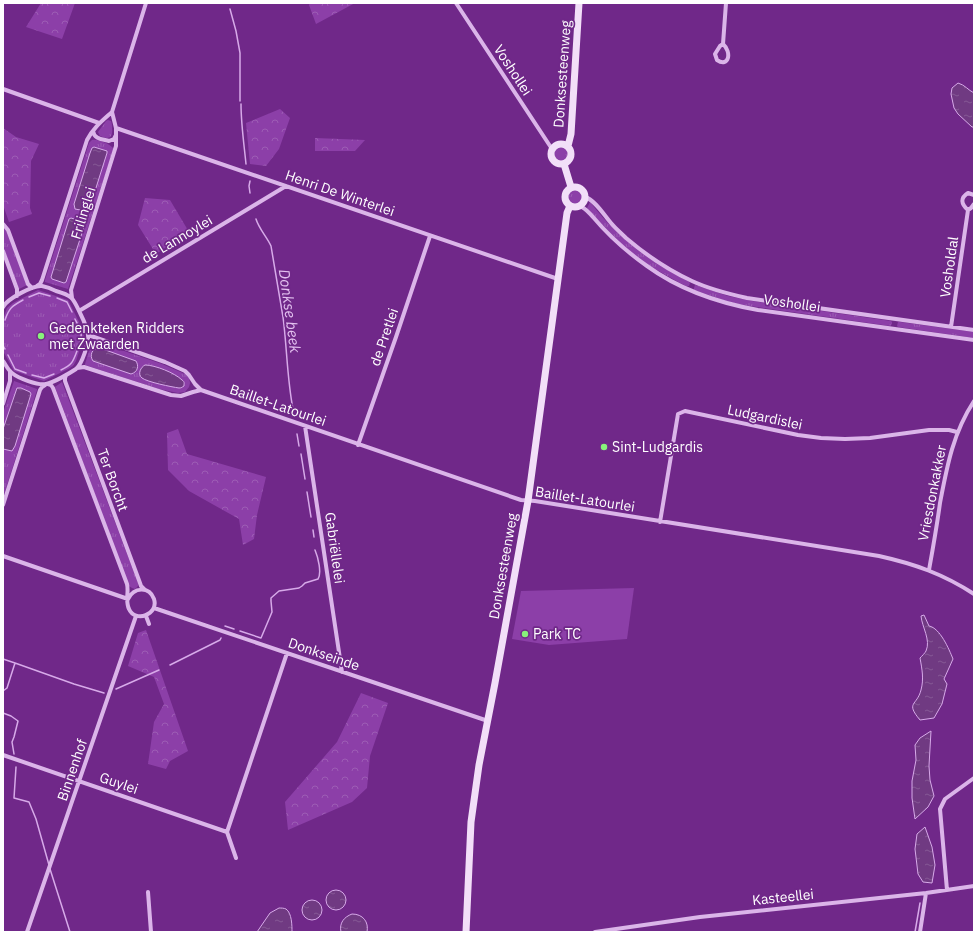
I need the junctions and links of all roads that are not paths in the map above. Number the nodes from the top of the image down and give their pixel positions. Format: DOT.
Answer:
graph roads {
  1 [pos="146,3"];
  2 [pos="456,3"];
  3 [pos="580,3"];
  4 [pos="726,3"];
  5 [pos="723,44"];
  6 [pos="3,89"];
  7 [pos="112,112"];
  8 [pos="99,123"];
  9 [pos="116,128"];
  10 [pos="93,131"];
  11 [pos="116,135"];
  12 [pos="568,146"];
  13 [pos="552,149"];
  14 [pos="564,164"];
  15 [pos="286,186"];
  16 [pos="571,187"];
  17 [pos="974,195"];
  18 [pos="585,197"];
  19 [pos="974,204"];
  20 [pos="570,206"];
  21 [pos="579,206"];
  22 [pos="968,210"];
  23 [pos="3,224"];
  24 [pos="430,236"];
  25 [pos="3,251"];
  26 [pos="558,279"];
  27 [pos="693,282"];
  28 [pos="37,286"];
  29 [pos="32,288"];
  30 [pos="690,290"];
  31 [pos="17,296"];
  32 [pos="72,298"];
  33 [pos="4,304"];
  34 [pos="79,311"];
  35 [pos="895,319"];
  36 [pos="951,327"];
  37 [pos="894,328"];
  38 [pos="974,330"];
  39 [pos="88,333"];
  40 [pos="974,340"];
  41 [pos="3,361"];
  42 [pos="77,368"];
  43 [pos="10,370"];
  44 [pos="66,375"];
  45 [pos="46,384"];
  46 [pos="200,390"];
  47 [pos="974,401"];
  48 [pos="3,404"];
  49 [pos="306,426"];
  50 [pos="957,432"];
  51 [pos="358,445"];
  52 [pos="528,500"];
  53 [pos="3,505"];
  54 [pos="660,522"];
  55 [pos="3,556"];
  56 [pos="929,570"];
  57 [pos="146,591"];
  58 [pos="974,594"];
  59 [pos="128,599"];
  60 [pos="154,608"];
  61 [pos="136,616"];
  62 [pos="146,616"];
  63 [pos="149,624"];
  64 [pos="287,653"];
  65 [pos="342,672"];
  66 [pos="488,721"];
  67 [pos="3,755"];
  68 [pos="974,778"];
  69 [pos="80,781"];
  70 [pos="227,832"];
  71 [pos="236,858"];
  72 [pos="974,886"];
  73 [pos="947,890"];
  74 [pos="148,892"];
  75 [pos="926,892"];
  76 [pos="27,932"];
  77 [pos="151,932"];
  78 [pos="466,932"];
  79 [pos="594,932"];
  80 [pos="920,932"];
  1 -- 7 [label="street"];
  2 -- 13 [label="street, Voshollei"];
  3 -- 12 [label="street, Donksesteenweg"];
  4 -- 5 [label="street"];
  6 -- 8 [label="street"];
  7 -- 8 [label="street, Frilinglei"];
  7 -- 9 [label="street, Frilinglei"];
  8 -- 10 [label="street, Frilinglei"];
  9 -- 11 [label="street, Frilinglei"];
  9 -- 15 [label="street, Henri De Winterlei"];
  10 -- 11 [label="street"];
  10 -- 28 [label="street, Frilinglei"];
  11 -- 32 [label="street, Frilinglei"];
  12 -- 13 [label="street, Donksesteenweg"];
  12 -- 14 [label="street, Donksesteenweg"];
  13 -- 14 [label="street"];
  14 -- 16 [label="street, Donksesteenweg"];
  15 -- 24 [label="street, Henri De Winterlei"];
  15 -- 34 [label="street, de Lannoylei"];
  16 -- 18 [label="street"];
  16 -- 20 [label="street, Donksesteenweg"];
  17 -- 22 [label="street, Vosholdal"];
  18 -- 21 [label="street"];
  18 -- 27 [label="street, Voshollei"];
  19 -- 22 [label="street"];
  20 -- 21 [label="street"];
  20 -- 26 [label="street, Donksesteenweg"];
  21 -- 30 [label="street, Voshollei"];
  22 -- 36 [label="street, Vosholdal"];
  23 -- 29 [label="street"];
  24 -- 26 [label="street, Henri De Winterlei"];
  24 -- 51 [label="street, de Pretlei"];
  25 -- 31 [label="street"];
  26 -- 52 [label="street, Donksesteenweg"];
  27 -- 30 [label="street"];
  27 -- 35 [label="street, Voshollei"];
  28 -- 29 [label="street"];
  28 -- 32 [label="street"];
  29 -- 31 [label="street"];
  30 -- 37 [label="street, Voshollei"];
  31 -- 33 [label="street"];
  32 -- 34 [label="street"];
  34 -- 39 [label="street"];
  35 -- 36 [label="street, Voshollei"];
  35 -- 37 [label="street"];
  36 -- 38 [label="street, Voshollei"];
  37 -- 40 [label="street, Voshollei"];
  39 -- 42 [label="street"];
  39 -- 46 [label="street"];
  41 -- 43 [label="street"];
  42 -- 44 [label="street"];
  42 -- 46 [label="street"];
  43 -- 45 [label="street"];
  43 -- 48 [label="street"];
  44 -- 45 [label="street"];
  44 -- 57 [label="street, Ter Borcht"];
  45 -- 53 [label="street"];
  45 -- 59 [label="street, Ter Borcht"];
  46 -- 49 [label="street, Baillet-Latourlei"];
  47 -- 50 [label="street, Vriesdonkakker"];
  49 -- 51 [label="street, Baillet-Latourlei"];
  49 -- 65 [label="street, Gabriëllelei"];
  50 -- 54 [label="street, Ludgardislei"];
  50 -- 56 [label="street, Vriesdonkakker"];
  51 -- 52 [label="street, Baillet-Latourlei"];
  52 -- 54 [label="street, Baillet-Latourlei"];
  52 -- 66 [label="street, Donksesteenweg"];
  54 -- 56 [label="street, Baillet-Latourlei"];
  55 -- 59 [label="street"];
  56 -- 58 [label="street, Baillet-Latourlei"];
  57 -- 59 [label="street"];
  57 -- 60 [label="street"];
  59 -- 61 [label="street"];
  60 -- 62 [label="street"];
  60 -- 64 [label="street, Donkseinde"];
  61 -- 62 [label="street"];
  61 -- 69 [label="street, Binnenhof"];
  62 -- 63 [label="street"];
  64 -- 65 [label="street, Donkseinde"];
  64 -- 70 [label="street"];
  65 -- 66 [label="street, Donkseinde"];
  66 -- 78 [label="street, Donksesteenweg"];
  67 -- 69 [label="street, Guylei"];
  68 -- 73 [label="street"];
  69 -- 70 [label="street, Guylei"];
  69 -- 76 [label="street, Binnenhof"];
  70 -- 71 [label="street"];
  72 -- 73 [label="street, Kasteellei"];
  73 -- 75 [label="street, Kasteellei"];
  74 -- 77 [label="street"];
  75 -- 79 [label="street, Kasteellei"];
  75 -- 80 [label="street"];
}
